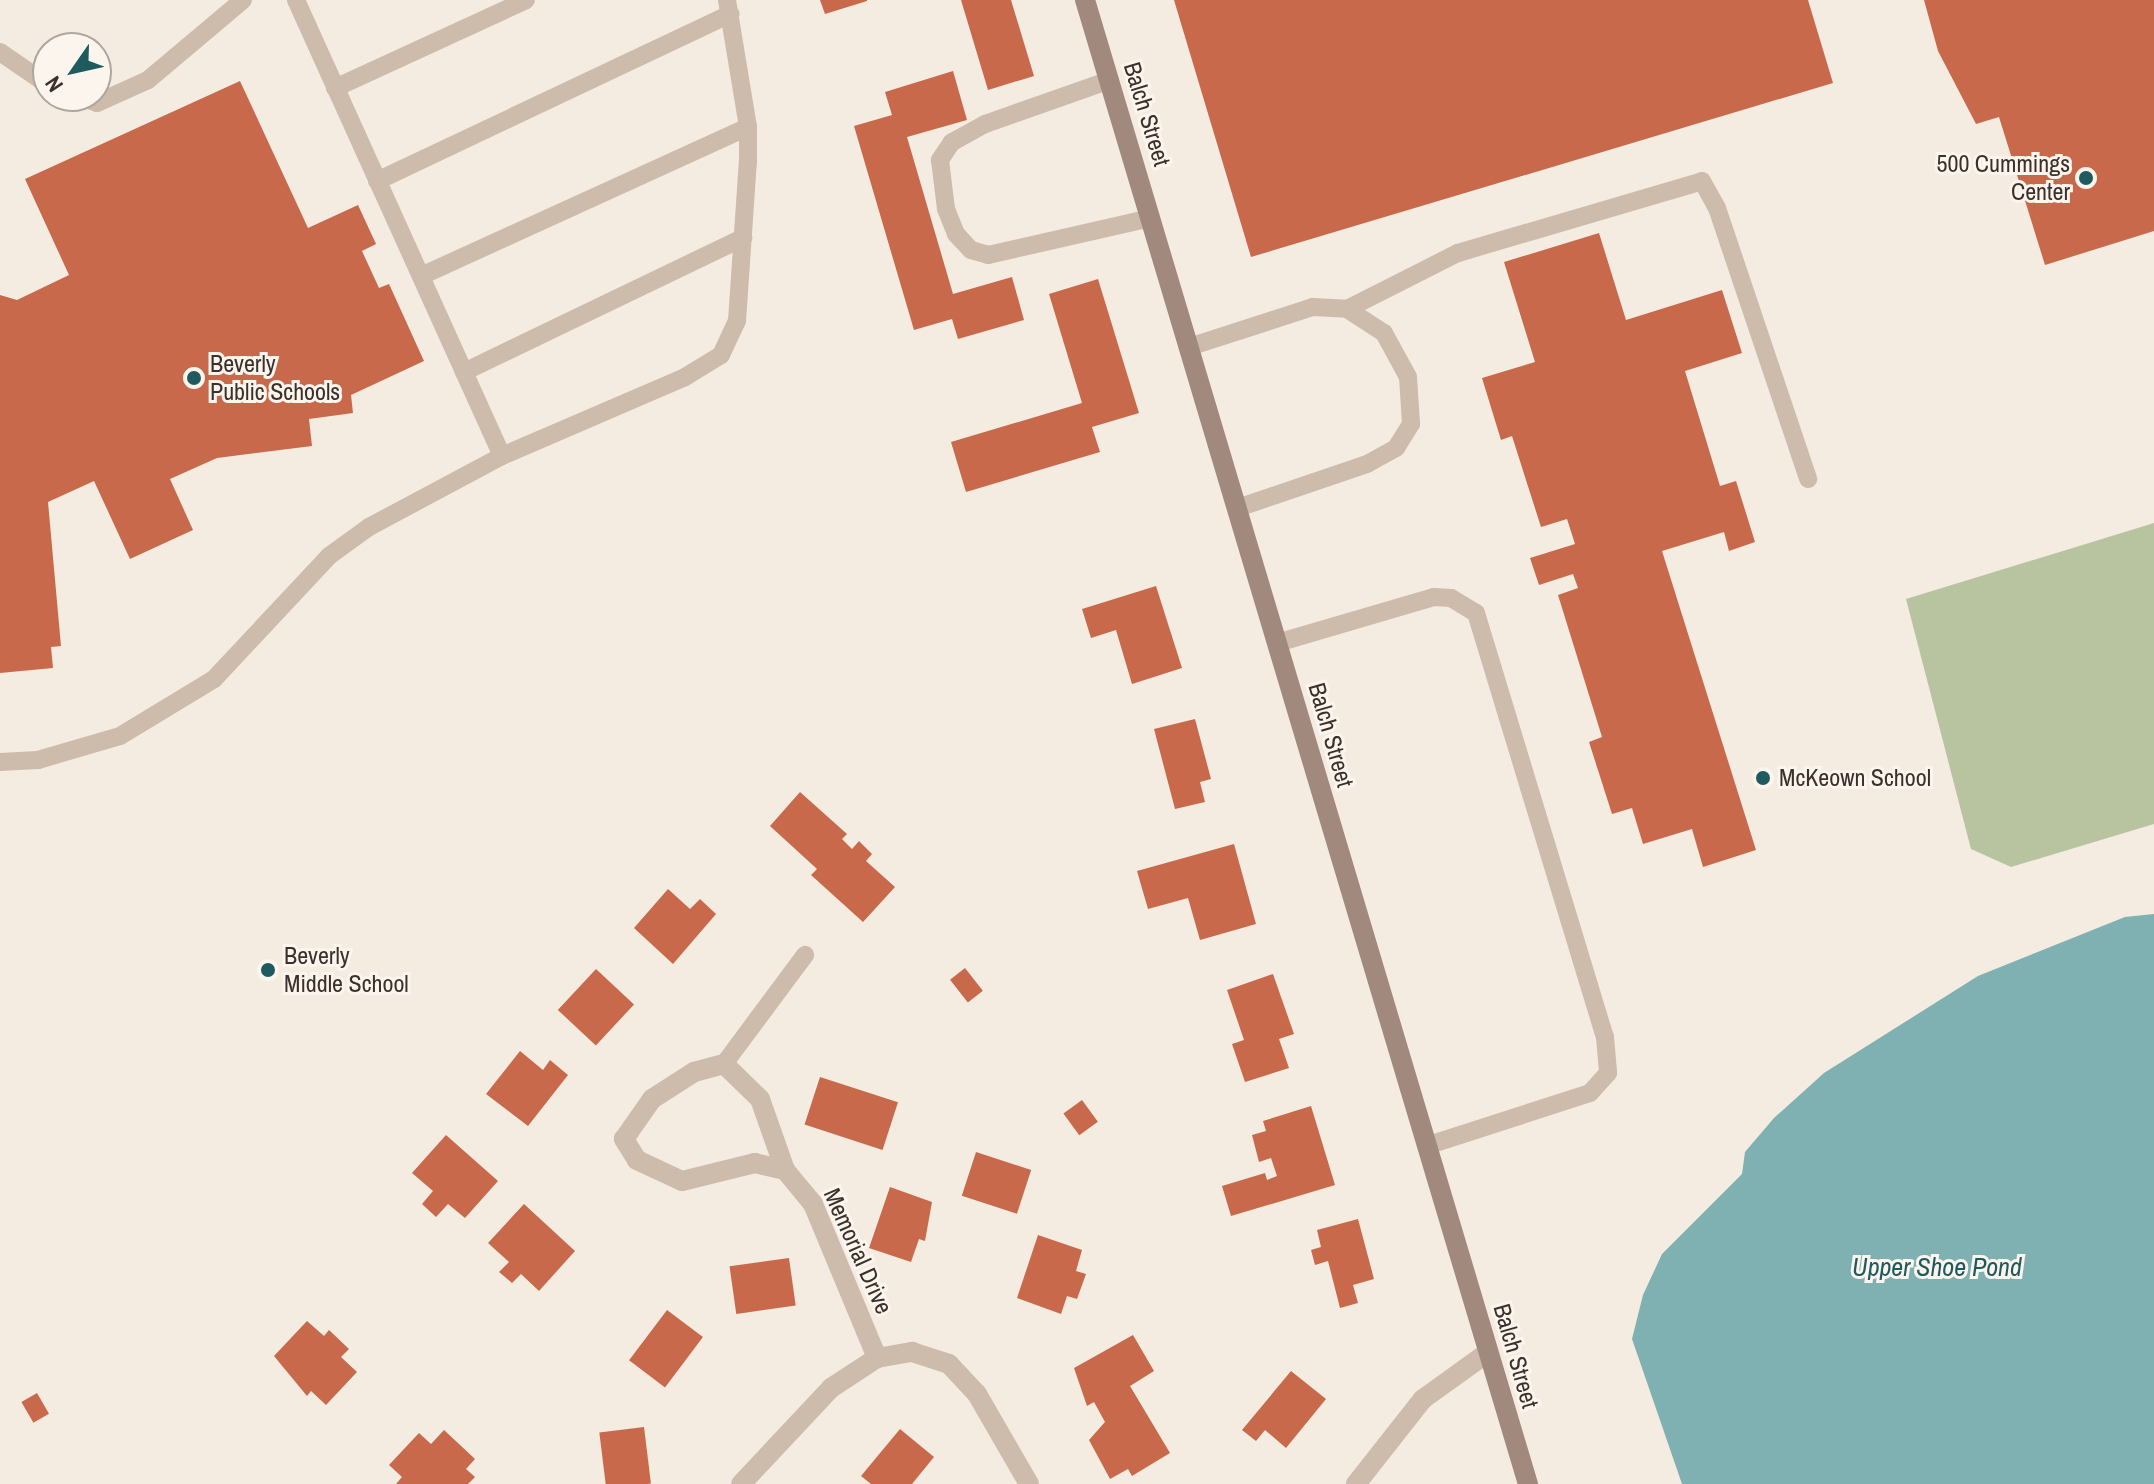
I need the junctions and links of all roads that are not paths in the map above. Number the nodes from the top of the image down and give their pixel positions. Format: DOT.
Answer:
graph roads {
  1 [pos="243,0"];
  2 [pos="296,0"];
  3 [pos="526,0"];
  4 [pos="1085,0"];
  5 [pos="729,7"];
  6 [pos="0,52"];
  7 [pos="32,74"];
  8 [pos="1110,80"];
  9 [pos="335,88"];
  10 [pos="112,96"];
  11 [pos="748,127"];
  12 [pos="377,181"];
  13 [pos="1151,218"];
  14 [pos="743,238"];
  15 [pos="421,276"];
  16 [pos="1347,309"];
  17 [pos="1189,347"];
  18 [pos="464,372"];
  19 [pos="502,456"];
  20 [pos="1808,479"];
  21 [pos="1238,508"];
  22 [pos="1277,643"];
  23 [pos="0,762"];
  24 [pos="805,955"];
  25 [pos="724,1064"];
  26 [pos="1426,1146"];
  27 [pos="785,1170"];
  28 [pos="1487,1353"];
  29 [pos="877,1358"];
  30 [pos="741,1484"];
  31 [pos="1029,1484"];
  32 [pos="1356,1484"];
  33 [pos="1528,1484"];
  1 -- 10 [label="lane"];
  2 -- 9 [label="lane"];
  3 -- 9 [label="lane"];
  4 -- 8 [label="street, Balch Street"];
  5 -- 11 [label="lane"];
  5 -- 12 [label="lane"];
  6 -- 7 [label="lane"];
  8 -- 13 [label="street, Balch Street"];
  8 -- 13 [label="lane"];
  9 -- 12 [label="lane"];
  11 -- 14 [label="lane"];
  11 -- 15 [label="lane"];
  12 -- 15 [label="lane"];
  13 -- 17 [label="street, Balch Street"];
  14 -- 18 [label="lane"];
  14 -- 19 [label="lane"];
  15 -- 18 [label="lane"];
  16 -- 17 [label="lane"];
  16 -- 20 [label="lane"];
  16 -- 21 [label="lane"];
  17 -- 21 [label="street, Balch Street"];
  18 -- 19 [label="lane"];
  19 -- 23 [label="lane"];
  21 -- 22 [label="street, Balch Street"];
  22 -- 26 [label="street, Balch Street"];
  22 -- 26 [label="lane"];
  24 -- 25 [label="lane"];
  25 -- 27 [label="street, Memorial Drive"];
  25 -- 27 [label="street"];
  26 -- 28 [label="street, Balch Street"];
  27 -- 29 [label="street, Memorial Drive"];
  28 -- 32 [label="street"];
  28 -- 33 [label="street, Balch Street"];
  29 -- 30 [label="street"];
  29 -- 31 [label="street"];
}
